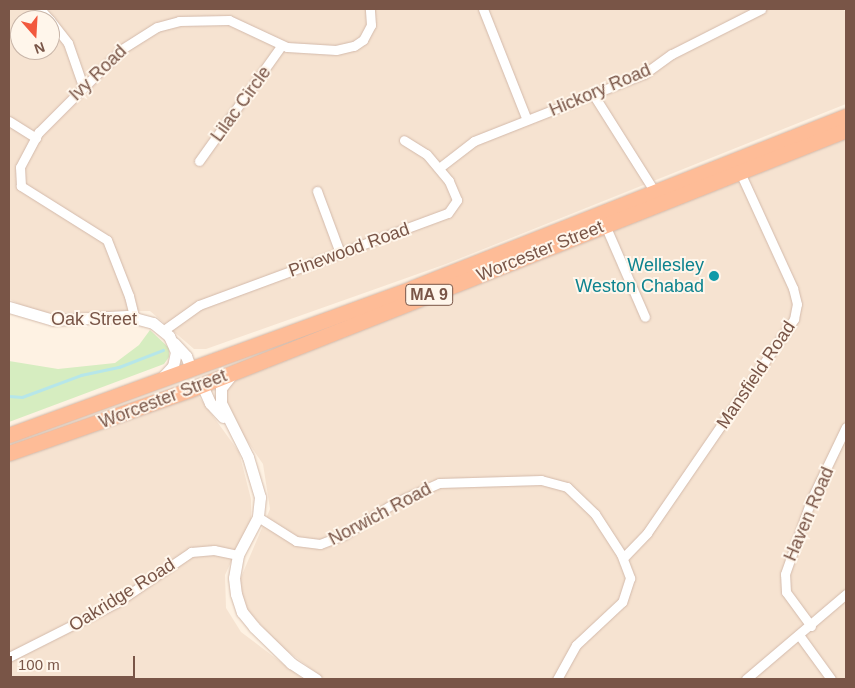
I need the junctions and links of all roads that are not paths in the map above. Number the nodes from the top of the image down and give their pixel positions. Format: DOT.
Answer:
graph roads {
  1 [pos="370,9"];
  2 [pos="483,9"];
  3 [pos="761,9"];
  4 [pos="60,33"];
  5 [pos="282,46"];
  6 [pos="83,86"];
  7 [pos="593,94"];
  8 [pos="846,116"];
  9 [pos="527,120"];
  10 [pos="9,121"];
  11 [pos="846,130"];
  12 [pos="36,138"];
  13 [pos="404,140"];
  14 [pos="199,161"];
  15 [pos="439,168"];
  16 [pos="740,172"];
  17 [pos="317,190"];
  18 [pos="655,192"];
  19 [pos="605,225"];
  20 [pos="340,253"];
  21 [pos="9,308"];
  22 [pos="134,316"];
  23 [pos="645,317"];
  24 [pos="164,330"];
  25 [pos="172,341"];
  26 [pos="236,352"];
  27 [pos="191,368"];
  28 [pos="234,372"];
  29 [pos="158,381"];
  30 [pos="202,385"];
  31 [pos="161,401"];
  32 [pos="228,422"];
  33 [pos="846,427"];
  34 [pos="9,435"];
  35 [pos="9,454"];
  36 [pos="258,517"];
  37 [pos="238,555"];
  38 [pos="623,558"];
  39 [pos="846,594"];
  40 [pos="811,626"];
  41 [pos="799,635"];
  42 [pos="9,657"];
  43 [pos="316,679"];
  44 [pos="557,679"];
  45 [pos="746,679"];
  46 [pos="830,679"];
  1 -- 5 [label="street, Ivy Road"];
  2 -- 9 [label="street"];
  3 -- 7 [label="street, Hickory Road"];
  4 -- 6 [label="street"];
  5 -- 6 [label="street, Ivy Road"];
  5 -- 14 [label="street, Lilac Circle"];
  6 -- 12 [label="street, Ivy Road"];
  7 -- 9 [label="street, Hickory Road"];
  7 -- 18 [label="street"];
  8 -- 18 [label="highway, Worcester Street / MA 9"];
  9 -- 15 [label="street, Hickory Road"];
  10 -- 12 [label="street"];
  11 -- 16 [label="highway, Worcester Street / MA 9"];
  12 -- 22 [label="street, Ivy Road"];
  13 -- 15 [label="street, Pinewood Road"];
  15 -- 20 [label="street, Pinewood Road"];
  16 -- 19 [label="highway, Worcester Street / MA 9"];
  16 -- 38 [label="street, Mansfield Road"];
  17 -- 20 [label="street"];
  18 -- 26 [label="highway, Worcester Street / MA 9"];
  19 -- 23 [label="street"];
  19 -- 28 [label="highway, Worcester Street / MA 9"];
  20 -- 24 [label="street, Pinewood Road"];
  21 -- 22 [label="street, Oak Street"];
  22 -- 24 [label="street, Oak Street"];
  24 -- 25 [label="street, Oak Street"];
  25 -- 27 [label="street, Oak Street"];
  25 -- 29 [label="street"];
  26 -- 27 [label="highway, Worcester Street / MA 9"];
  26 -- 30 [label="highway"];
  27 -- 29 [label="highway, Worcester Street / MA 9"];
  27 -- 31 [label="highway"];
  28 -- 30 [label="highway, Worcester Street / MA 9"];
  28 -- 32 [label="street"];
  29 -- 34 [label="highway, Worcester Street / MA 9"];
  30 -- 31 [label="highway, Worcester Street / MA 9"];
  30 -- 32 [label="street"];
  31 -- 35 [label="highway, Worcester Street / MA 9"];
  32 -- 36 [label="street"];
  33 -- 40 [label="street, Haven Road"];
  36 -- 37 [label="street"];
  36 -- 38 [label="street, Norwich Road"];
  37 -- 42 [label="street, Oakridge Road"];
  37 -- 43 [label="street"];
  38 -- 44 [label="street, Norwich Road"];
  39 -- 40 [label="street"];
  40 -- 41 [label="street"];
  41 -- 45 [label="street"];
  41 -- 46 [label="street"];
}
